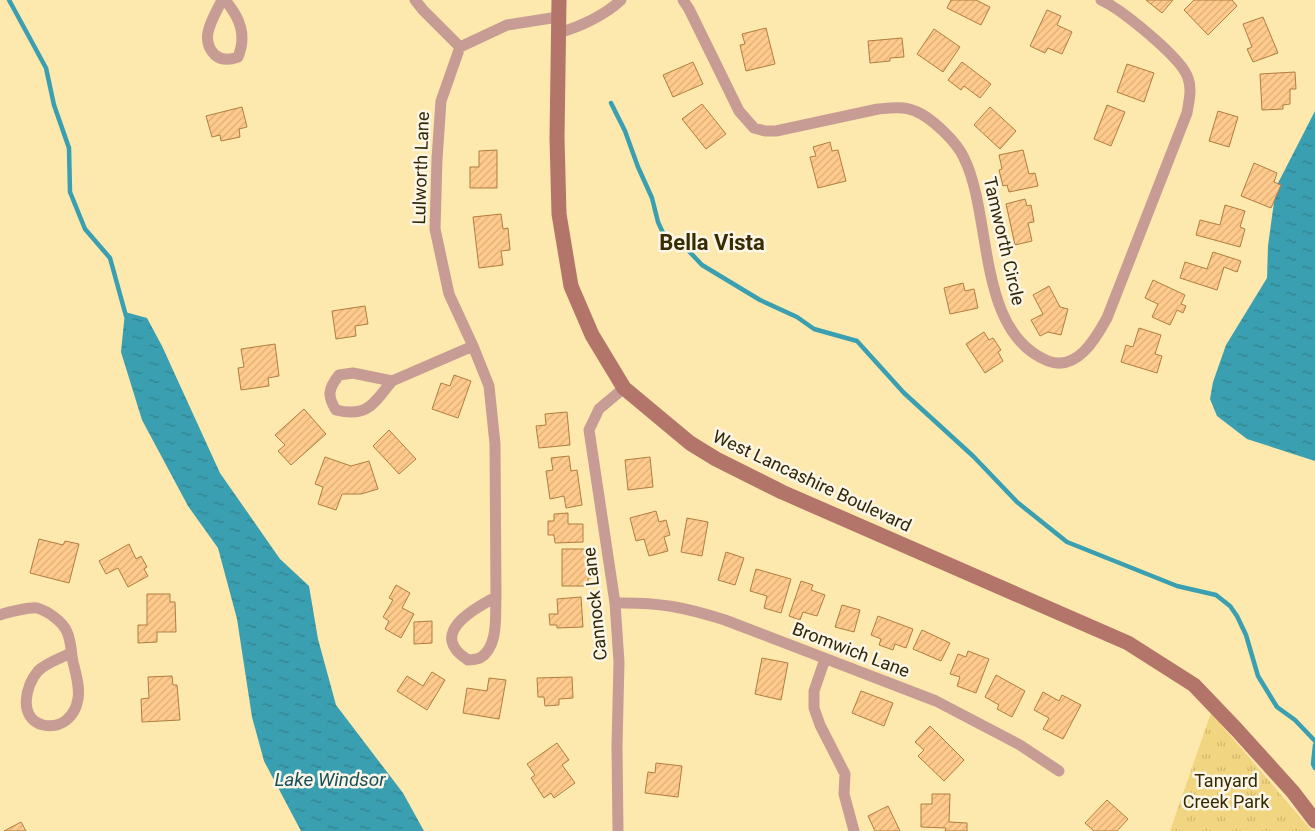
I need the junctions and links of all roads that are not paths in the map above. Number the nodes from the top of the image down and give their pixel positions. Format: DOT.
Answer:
graph roads {
  1 [pos="224,0"];
  2 [pos="415,0"];
  3 [pos="558,0"];
  4 [pos="621,0"];
  5 [pos="683,0"];
  6 [pos="1102,0"];
  7 [pos="558,25"];
  8 [pos="460,47"];
  9 [pos="473,346"];
  10 [pos="392,381"];
  11 [pos="624,388"];
  12 [pos="496,597"];
  13 [pos="615,603"];
  14 [pos="0,615"];
  15 [pos="72,653"];
  16 [pos="825,659"];
  17 [pos="1059,771"];
  18 [pos="1315,821"];
  19 [pos="618,831"];
  20 [pos="854,831"];
  1 -- 1 [label="street"];
  2 -- 8 [label="street"];
  3 -- 7 [label="main road, West Lancashire Boulevard"];
  4 -- 7 [label="street"];
  5 -- 6 [label="street, Tamworth Circle"];
  7 -- 8 [label="street"];
  7 -- 11 [label="main road, West Lancashire Boulevard"];
  8 -- 9 [label="street, Lulworth Lane"];
  9 -- 10 [label="street"];
  9 -- 12 [label="street, Lulworth Lane"];
  10 -- 10 [label="street"];
  11 -- 13 [label="street, Cannock Lane"];
  11 -- 18 [label="main road, West Lancashire Boulevard"];
  12 -- 12 [label="street, Lulworth Lane"];
  13 -- 16 [label="street, Bromwich Lane"];
  13 -- 19 [label="street, Cannock Lane"];
  14 -- 15 [label="street"];
  15 -- 15 [label="street"];
  16 -- 17 [label="street, Bromwich Lane"];
  16 -- 20 [label="street"];
}
